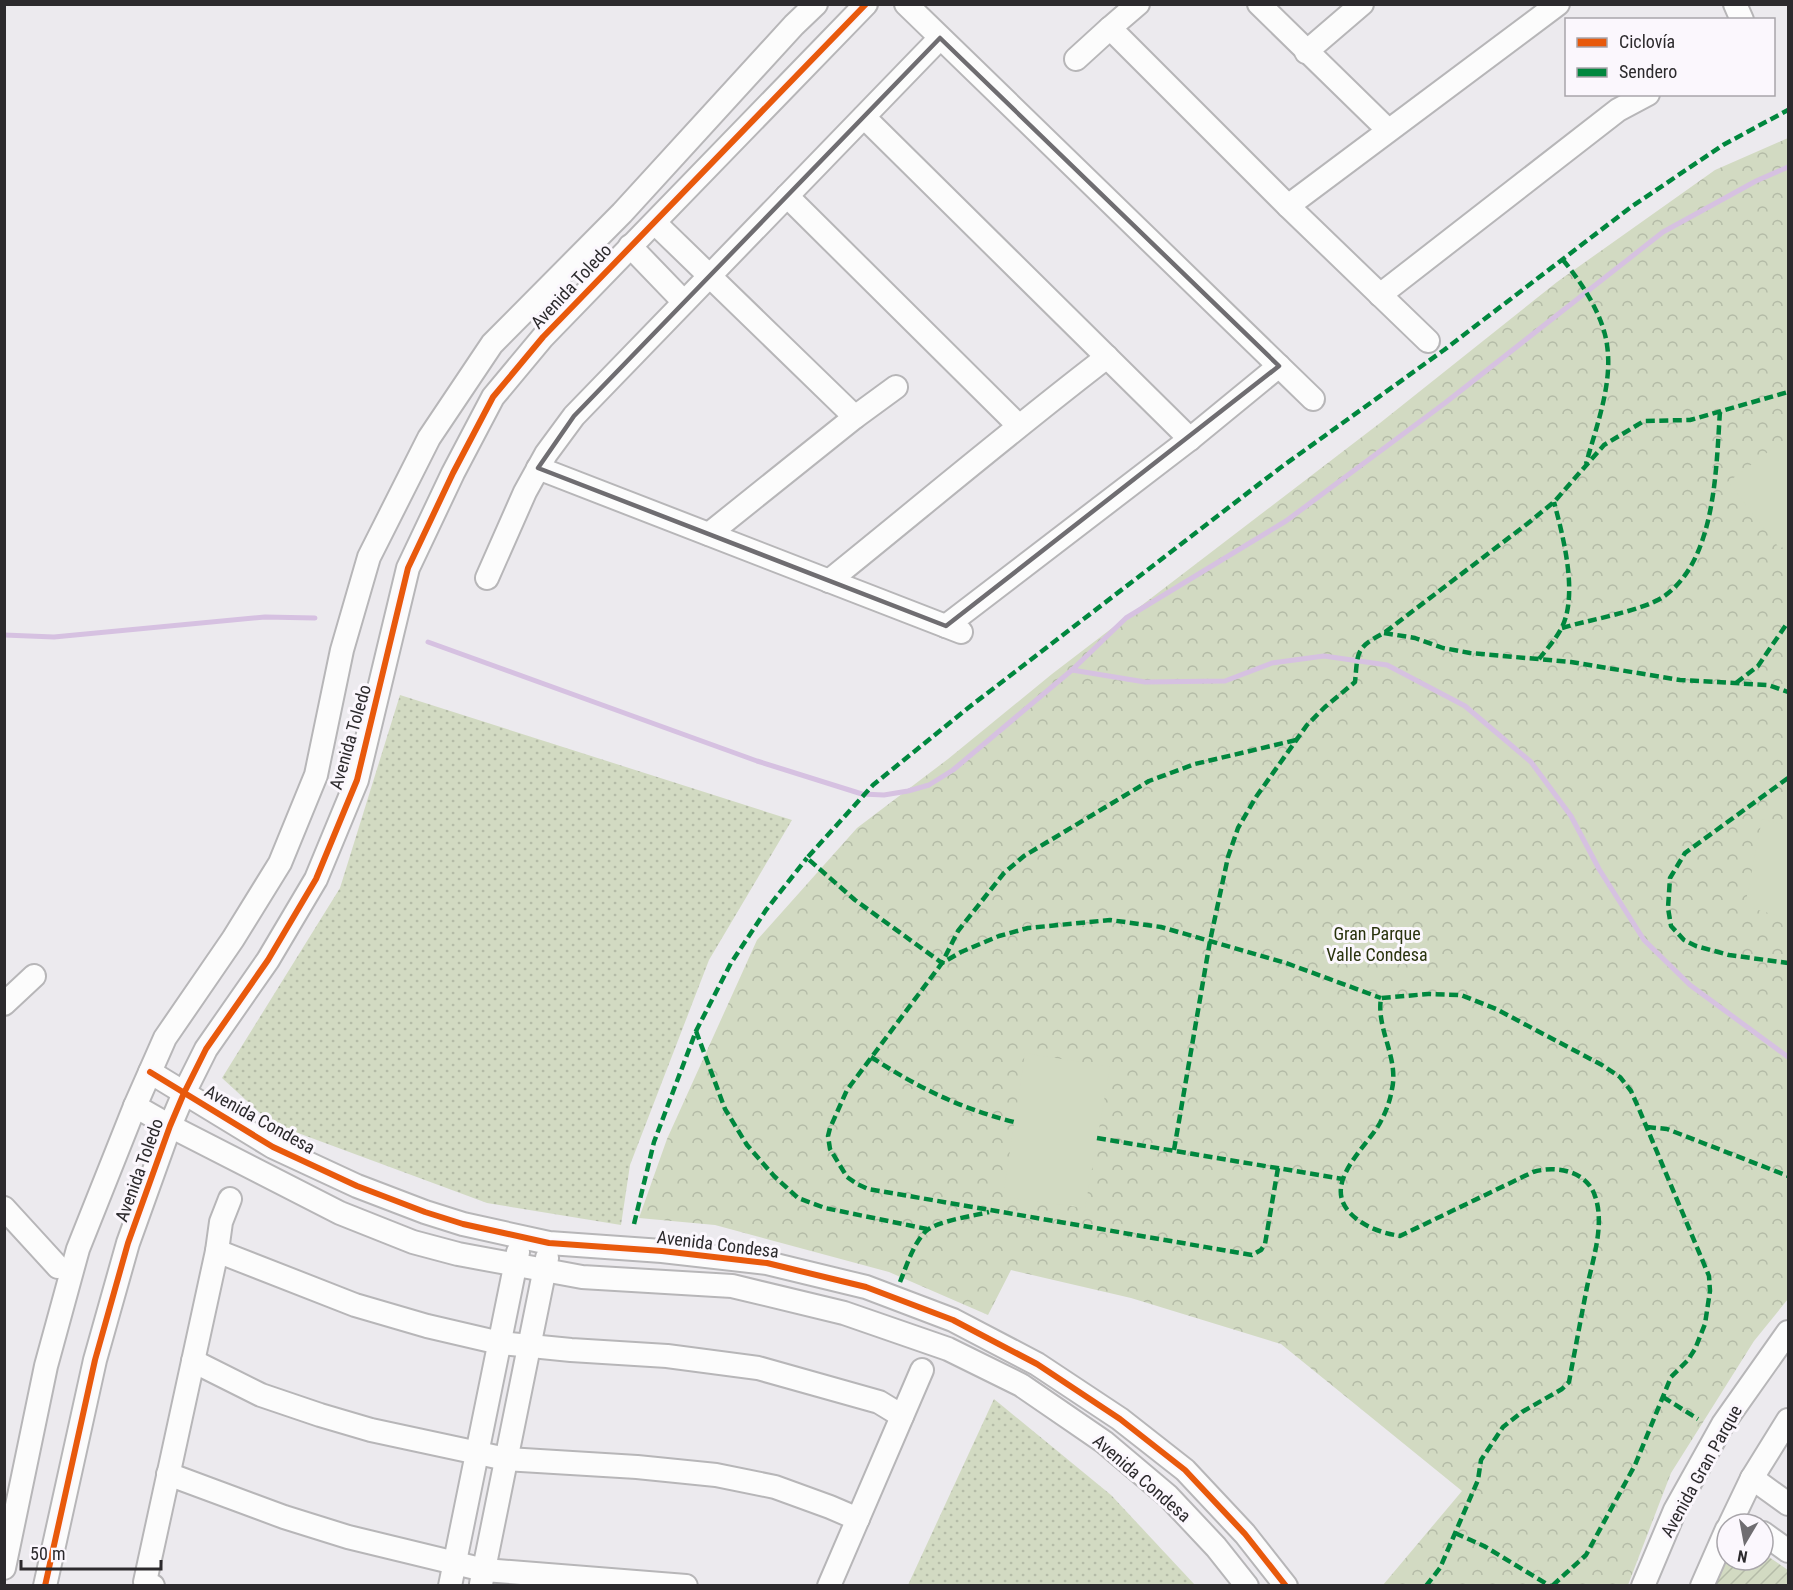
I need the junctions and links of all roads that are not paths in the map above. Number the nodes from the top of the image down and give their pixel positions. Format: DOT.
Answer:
graph roads {
  1 [pos="816,4"];
  2 [pos="866,4"];
  3 [pos="906,4"];
  4 [pos="1138,4"];
  5 [pos="1259,4"];
  6 [pos="1362,4"];
  7 [pos="1558,4"];
  8 [pos="1735,4"];
  9 [pos="1741,18"];
  10 [pos="1110,28"];
  11 [pos="940,38"];
  12 [pos="1306,51"];
  13 [pos="1076,59"];
  14 [pos="1644,96"];
  15 [pos="864,117"];
  16 [pos="1388,130"];
  17 [pos="787,196"];
  18 [pos="1288,206"];
  19 [pos="622,213"];
  20 [pos="643,234"];
  21 [pos="710,276"];
  22 [pos="1380,295"];
  23 [pos="684,302"];
  24 [pos="1428,341"];
  25 [pos="1107,357"];
  26 [pos="1279,366"];
  27 [pos="896,387"];
  28 [pos="1313,399"];
  29 [pos="855,417"];
  30 [pos="1018,425"];
  31 [pos="1190,439"];
  32 [pos="538,468"];
  33 [pos="709,534"];
  34 [pos="487,578"];
  35 [pos="829,580"];
  36 [pos="34,976"];
  37 [pos="4,1004"];
  38 [pos="150,1072"];
  39 [pos="184,1093"];
  40 [pos="135,1106"];
  41 [pos="171,1126"];
  42 [pos="230,1199"];
  43 [pos="6,1216"];
  44 [pos="521,1237"];
  45 [pos="549,1243"];
  46 [pos="217,1251"];
  47 [pos="515,1266"];
  48 [pos="58,1267"];
  49 [pos="544,1271"];
  50 [pos="1788,1332"];
  51 [pos="500,1343"];
  52 [pos="529,1346"];
  53 [pos="193,1361"];
  54 [pos="922,1370"];
  55 [pos="902,1416"];
  56 [pos="1788,1420"];
  57 [pos="477,1453"];
  58 [pos="506,1460"];
  59 [pos="168,1474"];
  60 [pos="1752,1478"];
  61 [pos="1788,1504"];
  62 [pos="1739,1512"];
  63 [pos="858,1519"];
  64 [pos="1775,1542"];
  65 [pos="1788,1551"];
  66 [pos="1715,1560"];
  67 [pos="454,1563"];
  68 [pos="4,1568"];
  69 [pos="482,1578"];
  70 [pos="45,1586"];
  71 [pos="153,1586"];
  72 [pos="450,1586"];
  73 [pos="686,1586"];
  74 [pos="829,1586"];
  75 [pos="1247,1586"];
  76 [pos="1286,1586"];
  77 [pos="1643,1586"];
  78 [pos="1701,1586"];
  1 -- 19 [label="street, Avenida Toledo"];
  2 -- 20 [label="street, Avenida Toledo"];
  3 -- 11 [label="street"];
  4 -- 10 [label="street"];
  5 -- 12 [label="street"];
  6 -- 12 [label="street"];
  7 -- 16 [label="street"];
  8 -- 9 [label="street"];
  10 -- 13 [label="street"];
  10 -- 18 [label="street"];
  11 -- 15 [label="street"];
  11 -- 26 [label="street"];
  12 -- 16 [label="street"];
  14 -- 22 [label="street"];
  15 -- 17 [label="street"];
  15 -- 25 [label="street"];
  16 -- 18 [label="street"];
  17 -- 21 [label="street"];
  17 -- 30 [label="street"];
  18 -- 22 [label="street"];
  19 -- 20 [label="street"];
  19 -- 38 [label="street, Avenida Toledo"];
  20 -- 21 [label="street"];
  20 -- 23 [label="street"];
  20 -- 39 [label="street, Avenida Toledo"];
  21 -- 23 [label="street"];
  21 -- 29 [label="street"];
  22 -- 24 [label="street"];
  23 -- 32 [label="street"];
  25 -- 30 [label="street"];
  25 -- 31 [label="street"];
  26 -- 28 [label="street"];
  26 -- 31 [label="street"];
  27 -- 29 [label="street"];
  29 -- 33 [label="street"];
  30 -- 35 [label="street"];
  31 -- 35 [label="street"];
  32 -- 33 [label="street"];
  32 -- 34 [label="street"];
  33 -- 35 [label="street"];
  36 -- 37 [label="street"];
  38 -- 39 [label="street, Avenida Condesa"];
  38 -- 40 [label="street, Avenida Toledo"];
  39 -- 41 [label="street, Avenida Toledo"];
  39 -- 44 [label="street, Avenida Condesa"];
  40 -- 41 [label="street, Avenida Condesa"];
  40 -- 68 [label="street, Avenida Toledo"];
  41 -- 47 [label="street, Avenida Condesa"];
  41 -- 70 [label="street, Avenida Toledo"];
  42 -- 46 [label="street"];
  43 -- 48 [label="street"];
  44 -- 45 [label="street, Avenida Condesa"];
  44 -- 47 [label="street"];
  45 -- 49 [label="street"];
  45 -- 76 [label="street, Avenida Condesa"];
  46 -- 51 [label="street"];
  46 -- 53 [label="street"];
  47 -- 49 [label="street, Avenida Condesa"];
  47 -- 51 [label="street"];
  49 -- 52 [label="street"];
  49 -- 75 [label="street, Avenida Condesa"];
  50 -- 77 [label="street, Avenida Gran Parque"];
  51 -- 52 [label="street"];
  51 -- 57 [label="street"];
  52 -- 55 [label="street"];
  52 -- 58 [label="street"];
  53 -- 57 [label="street"];
  53 -- 59 [label="street"];
  54 -- 55 [label="street"];
  55 -- 63 [label="street"];
  56 -- 60 [label="street"];
  57 -- 58 [label="street"];
  57 -- 67 [label="street"];
  58 -- 63 [label="street"];
  58 -- 69 [label="street"];
  59 -- 67 [label="street"];
  59 -- 71 [label="street"];
  60 -- 61 [label="street"];
  60 -- 62 [label="street"];
  63 -- 74 [label="street"];
  64 -- 65 [label="street"];
  66 -- 78 [label="street"];
  67 -- 69 [label="street"];
  67 -- 72 [label="street"];
  69 -- 73 [label="street"];
}
